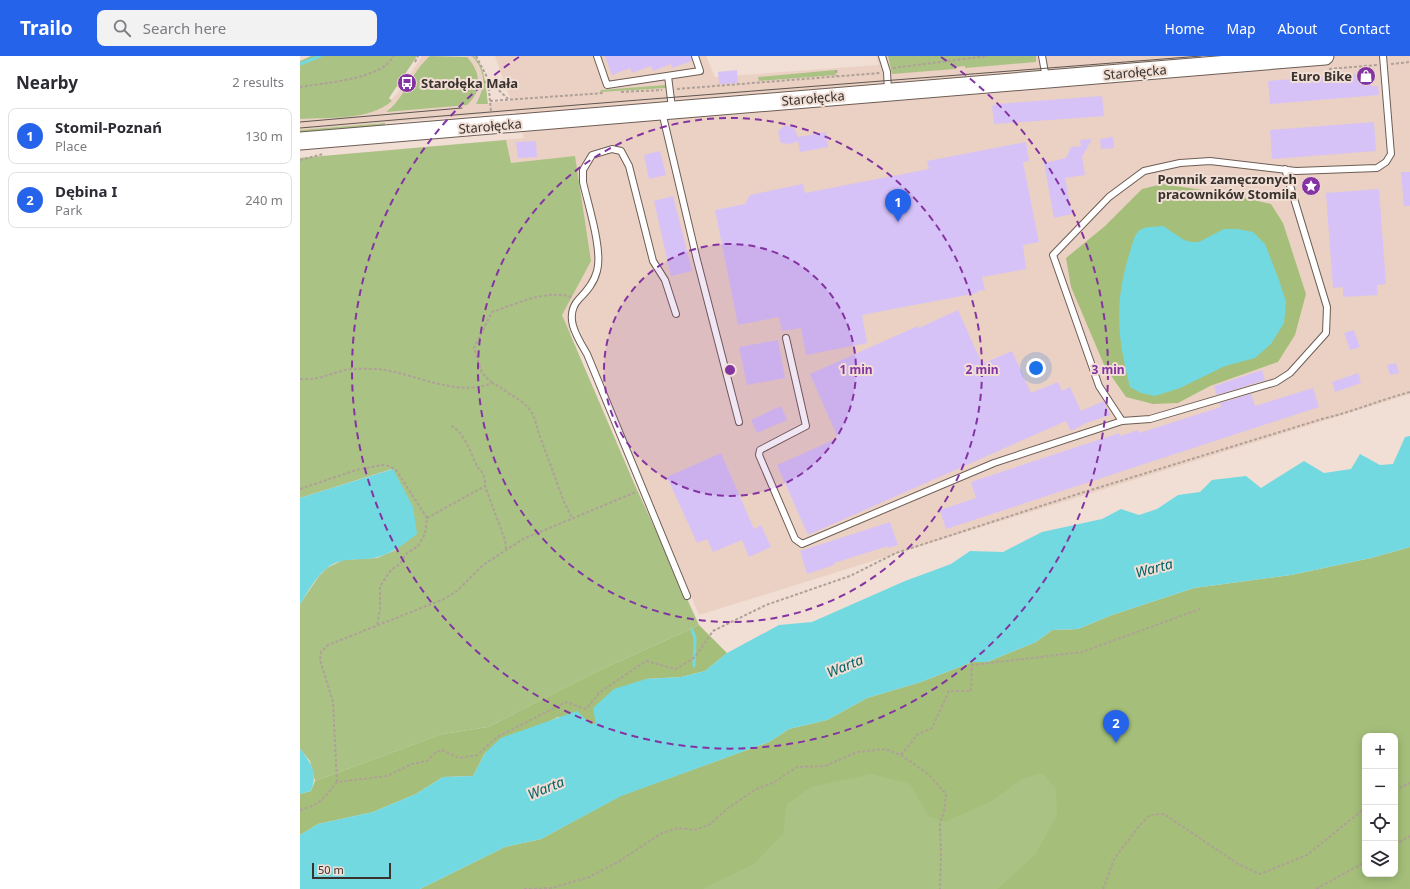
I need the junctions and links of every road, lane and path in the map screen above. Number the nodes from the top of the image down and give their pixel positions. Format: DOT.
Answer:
graph roads {
  1 [pos="393,56"];
  2 [pos="418,56"];
  3 [pos="476,56"];
  4 [pos="597,56"];
  5 [pos="695,56"];
  6 [pos="882,56"];
  7 [pos="988,56"];
  8 [pos="1042,56"];
  9 [pos="1325,56"];
  10 [pos="1384,56"];
  11 [pos="414,62"];
  12 [pos="836,70"];
  13 [pos="887,72"];
  14 [pos="668,76"];
  15 [pos="837,76"];
  16 [pos="488,79"];
  17 [pos="1046,79"];
  18 [pos="300,87"];
  19 [pos="670,90"];
  20 [pos="617,92"];
  21 [pos="888,92"];
  22 [pos="610,93"];
  23 [pos="508,100"];
  24 [pos="667,110"];
  25 [pos="300,141"];
  26 [pos="330,152"];
  27 [pos="300,160"];
  28 [pos="1285,169"];
  29 [pos="578,300"];
  30 [pos="676,314"];
  31 [pos="786,338"];
  32 [pos="300,379"];
  33 [pos="492,383"];
  34 [pos="1410,392"];
  35 [pos="1122,421"];
  36 [pos="739,422"];
  37 [pos="451,426"];
  38 [pos="485,486"];
  39 [pos="300,489"];
  40 [pos="642,489"];
  41 [pos="427,518"];
  42 [pos="572,518"];
  43 [pos="506,549"];
  44 [pos="687,596"];
  45 [pos="1200,609"];
  46 [pos="377,626"];
  47 [pos="901,755"];
  48 [pos="337,782"];
  49 [pos="1410,783"];
  50 [pos="1398,789"];
  51 [pos="300,810"];
  52 [pos="1362,810"];
  53 [pos="1410,836"];
  54 [pos="1398,843"];
  55 [pos="1362,864"];
  56 [pos="524,889"];
  57 [pos="940,889"];
  58 [pos="1103,889"];
  59 [pos="1316,889"];
  1 -- 18 [label="path"];
  2 -- 11 [label="path"];
  3 -- 16 [label="path"];
  4 -- 14 [label="lane"];
  5 -- 14 [label="lane"];
  6 -- 13 [label="lane"];
  7 -- 13 [label="path"];
  8 -- 17 [label="lane"];
  9 -- 17 [label="street, Starołęcka"];
  10 -- 28 [label="lane"];
  12 -- 15 [label="path"];
  13 -- 15 [label="path"];
  13 -- 21 [label="lane"];
  14 -- 19 [label="lane"];
  15 -- 19 [label="path"];
  16 -- 23 [label="path"];
  16 -- 23 [label="path"];
  17 -- 21 [label="street, Starołęcka"];
  19 -- 20 [label="path"];
  19 -- 24 [label="lane"];
  21 -- 24 [label="street, Starołęcka"];
  22 -- 23 [label="path"];
  24 -- 25 [label="street, Starołęcka"];
  24 -- 36 [label="lane"];
  26 -- 27 [label="path"];
  28 -- 35 [label="lane"];
  28 -- 35 [label="lane"];
  29 -- 30 [label="lane"];
  29 -- 33 [label="path"];
  29 -- 40 [label="lane"];
  31 -- 35 [label="lane"];
  32 -- 33 [label="path"];
  33 -- 42 [label="path"];
  34 -- 48 [label="path"];
  37 -- 38 [label="path"];
  38 -- 41 [label="path"];
  38 -- 43 [label="path"];
  39 -- 41 [label="path"];
  40 -- 42 [label="path"];
  40 -- 44 [label="lane"];
  41 -- 46 [label="path"];
  42 -- 43 [label="path"];
  43 -- 46 [label="path"];
  45 -- 47 [label="path"];
  46 -- 48 [label="path"];
  47 -- 56 [label="path"];
  47 -- 57 [label="path"];
  48 -- 51 [label="path"];
  49 -- 50 [label="path"];
  52 -- 58 [label="path"];
  53 -- 54 [label="path"];
  55 -- 59 [label="path"];
}
